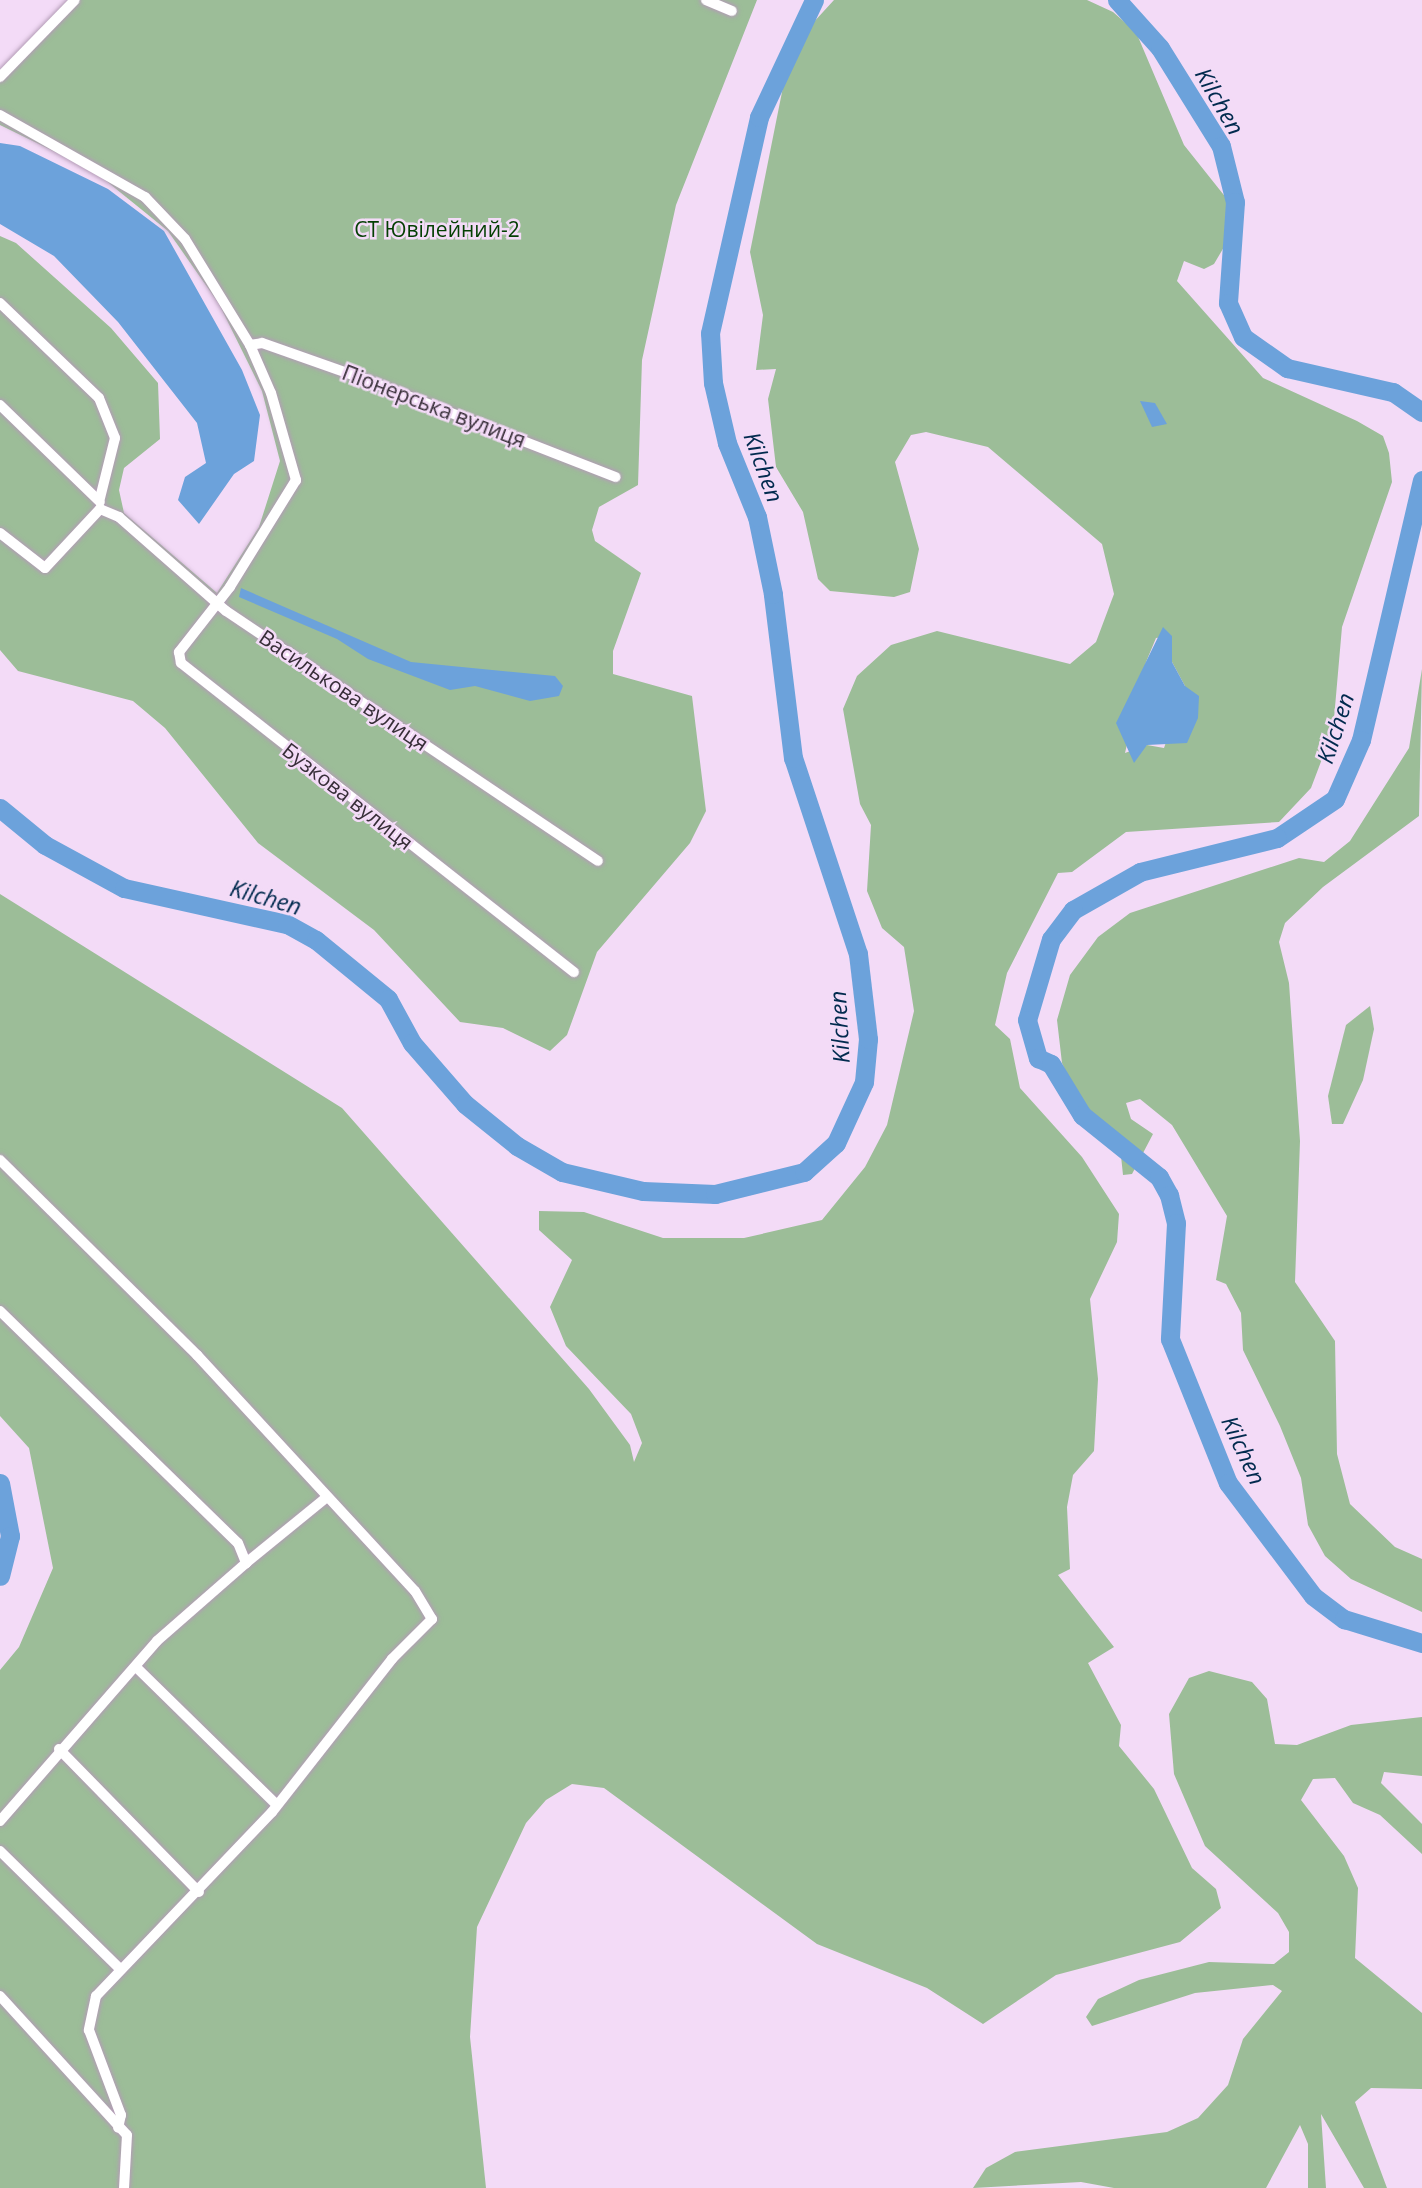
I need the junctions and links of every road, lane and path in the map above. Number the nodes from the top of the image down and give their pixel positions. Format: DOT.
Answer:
graph roads {
  1 [pos="75,0"];
  2 [pos="706,0"];
  3 [pos="732,11"];
  4 [pos="0,77"];
  5 [pos="0,115"];
  6 [pos="0,303"];
  7 [pos="250,345"];
  8 [pos="0,405"];
  9 [pos="616,477"];
  10 [pos="100,503"];
  11 [pos="0,533"];
  12 [pos="217,602"];
  13 [pos="598,861"];
  14 [pos="574,972"];
  15 [pos="0,1160"];
  16 [pos="0,1311"];
  17 [pos="327,1497"];
  18 [pos="246,1563"];
  19 [pos="136,1667"];
  20 [pos="60,1748"];
  21 [pos="277,1805"];
  22 [pos="0,1821"];
  23 [pos="0,1851"];
  24 [pos="199,1892"];
  25 [pos="118,1967"];
  26 [pos="0,1996"];
  27 [pos="118,2129"];
  28 [pos="124,2188"];
  1 -- 4 [label="street"];
  2 -- 3 [label="street"];
  5 -- 7 [label="street"];
  6 -- 10 [label="street"];
  7 -- 9 [label="street, Піонерська вулиця"];
  7 -- 12 [label="street, Бузкова вулиця"];
  8 -- 10 [label="street, Василькова вулиця"];
  10 -- 11 [label="street"];
  10 -- 12 [label="street, Василькова вулиця"];
  12 -- 13 [label="street, Василькова вулиця"];
  12 -- 14 [label="street, Бузкова вулиця"];
  15 -- 17 [label="street"];
  16 -- 18 [label="street"];
  17 -- 18 [label="street"];
  17 -- 21 [label="street"];
  18 -- 19 [label="street"];
  19 -- 20 [label="street"];
  19 -- 21 [label="street"];
  20 -- 22 [label="street"];
  20 -- 24 [label="street"];
  21 -- 24 [label="street"];
  23 -- 25 [label="street"];
  24 -- 25 [label="street"];
  25 -- 27 [label="street"];
  26 -- 27 [label="street"];
  27 -- 28 [label="street"];
}
